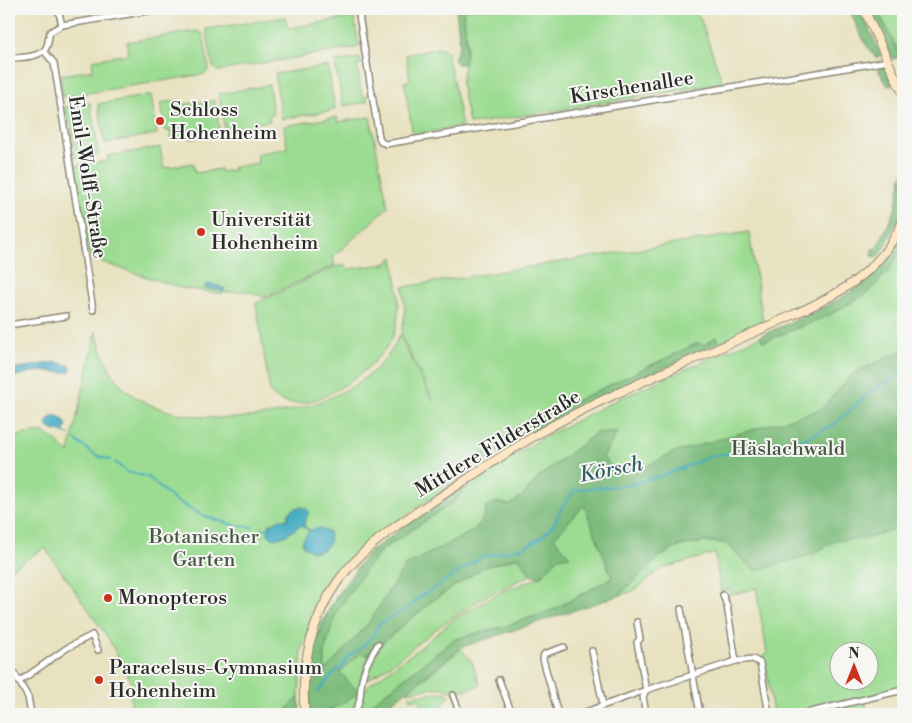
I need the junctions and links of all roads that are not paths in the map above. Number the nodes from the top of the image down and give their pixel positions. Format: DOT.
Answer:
graph roads {
  1 [pos="58,9"];
  2 [pos="160,9"];
  3 [pos="358,9"];
  4 [pos="864,9"];
  5 [pos="62,25"];
  6 [pos="44,51"];
  7 [pos="9,59"];
  8 [pos="888,61"];
  9 [pos="903,94"];
  10 [pos="903,221"];
  11 [pos="93,310"];
  12 [pos="66,316"];
  13 [pos="9,325"];
  14 [pos="722,595"];
  15 [pos="681,609"];
  16 [pos="638,622"];
  17 [pos="378,644"];
  18 [pos="564,647"];
  19 [pos="98,650"];
  20 [pos="592,650"];
  21 [pos="736,661"];
  22 [pos="9,664"];
  23 [pos="693,675"];
  24 [pos="499,680"];
  25 [pos="20,681"];
  26 [pos="646,690"];
  27 [pos="903,690"];
  28 [pos="453,695"];
  29 [pos="603,705"];
  30 [pos="31,714"];
  31 [pos="305,714"];
  32 [pos="353,714"];
  33 [pos="460,714"];
  34 [pos="512,714"];
  35 [pos="558,714"];
  36 [pos="580,714"];
  37 [pos="646,714"];
  38 [pos="700,714"];
  39 [pos="769,714"];
  40 [pos="802,714"];
  1 -- 5 [label="street"];
  2 -- 5 [label="street"];
  3 -- 8 [label="street, Kirschenallee"];
  4 -- 8 [label="main road"];
  5 -- 6 [label="street"];
  6 -- 7 [label="street"];
  6 -- 11 [label="street, Emil-Wolff-Straße"];
  8 -- 9 [label="main road"];
  10 -- 31 [label="main road, Mittlere Filderstraße"];
  12 -- 13 [label="street"];
  14 -- 21 [label="street"];
  15 -- 23 [label="street"];
  16 -- 26 [label="street"];
  17 -- 32 [label="street"];
  18 -- 35 [label="street"];
  19 -- 25 [label="street"];
  20 -- 29 [label="street"];
  21 -- 23 [label="street"];
  21 -- 39 [label="street"];
  22 -- 25 [label="street"];
  23 -- 26 [label="street"];
  23 -- 38 [label="street"];
  24 -- 34 [label="street"];
  25 -- 30 [label="street"];
  26 -- 29 [label="street"];
  26 -- 37 [label="street"];
  27 -- 40 [label="street"];
  28 -- 33 [label="street"];
  29 -- 36 [label="street"];
}
